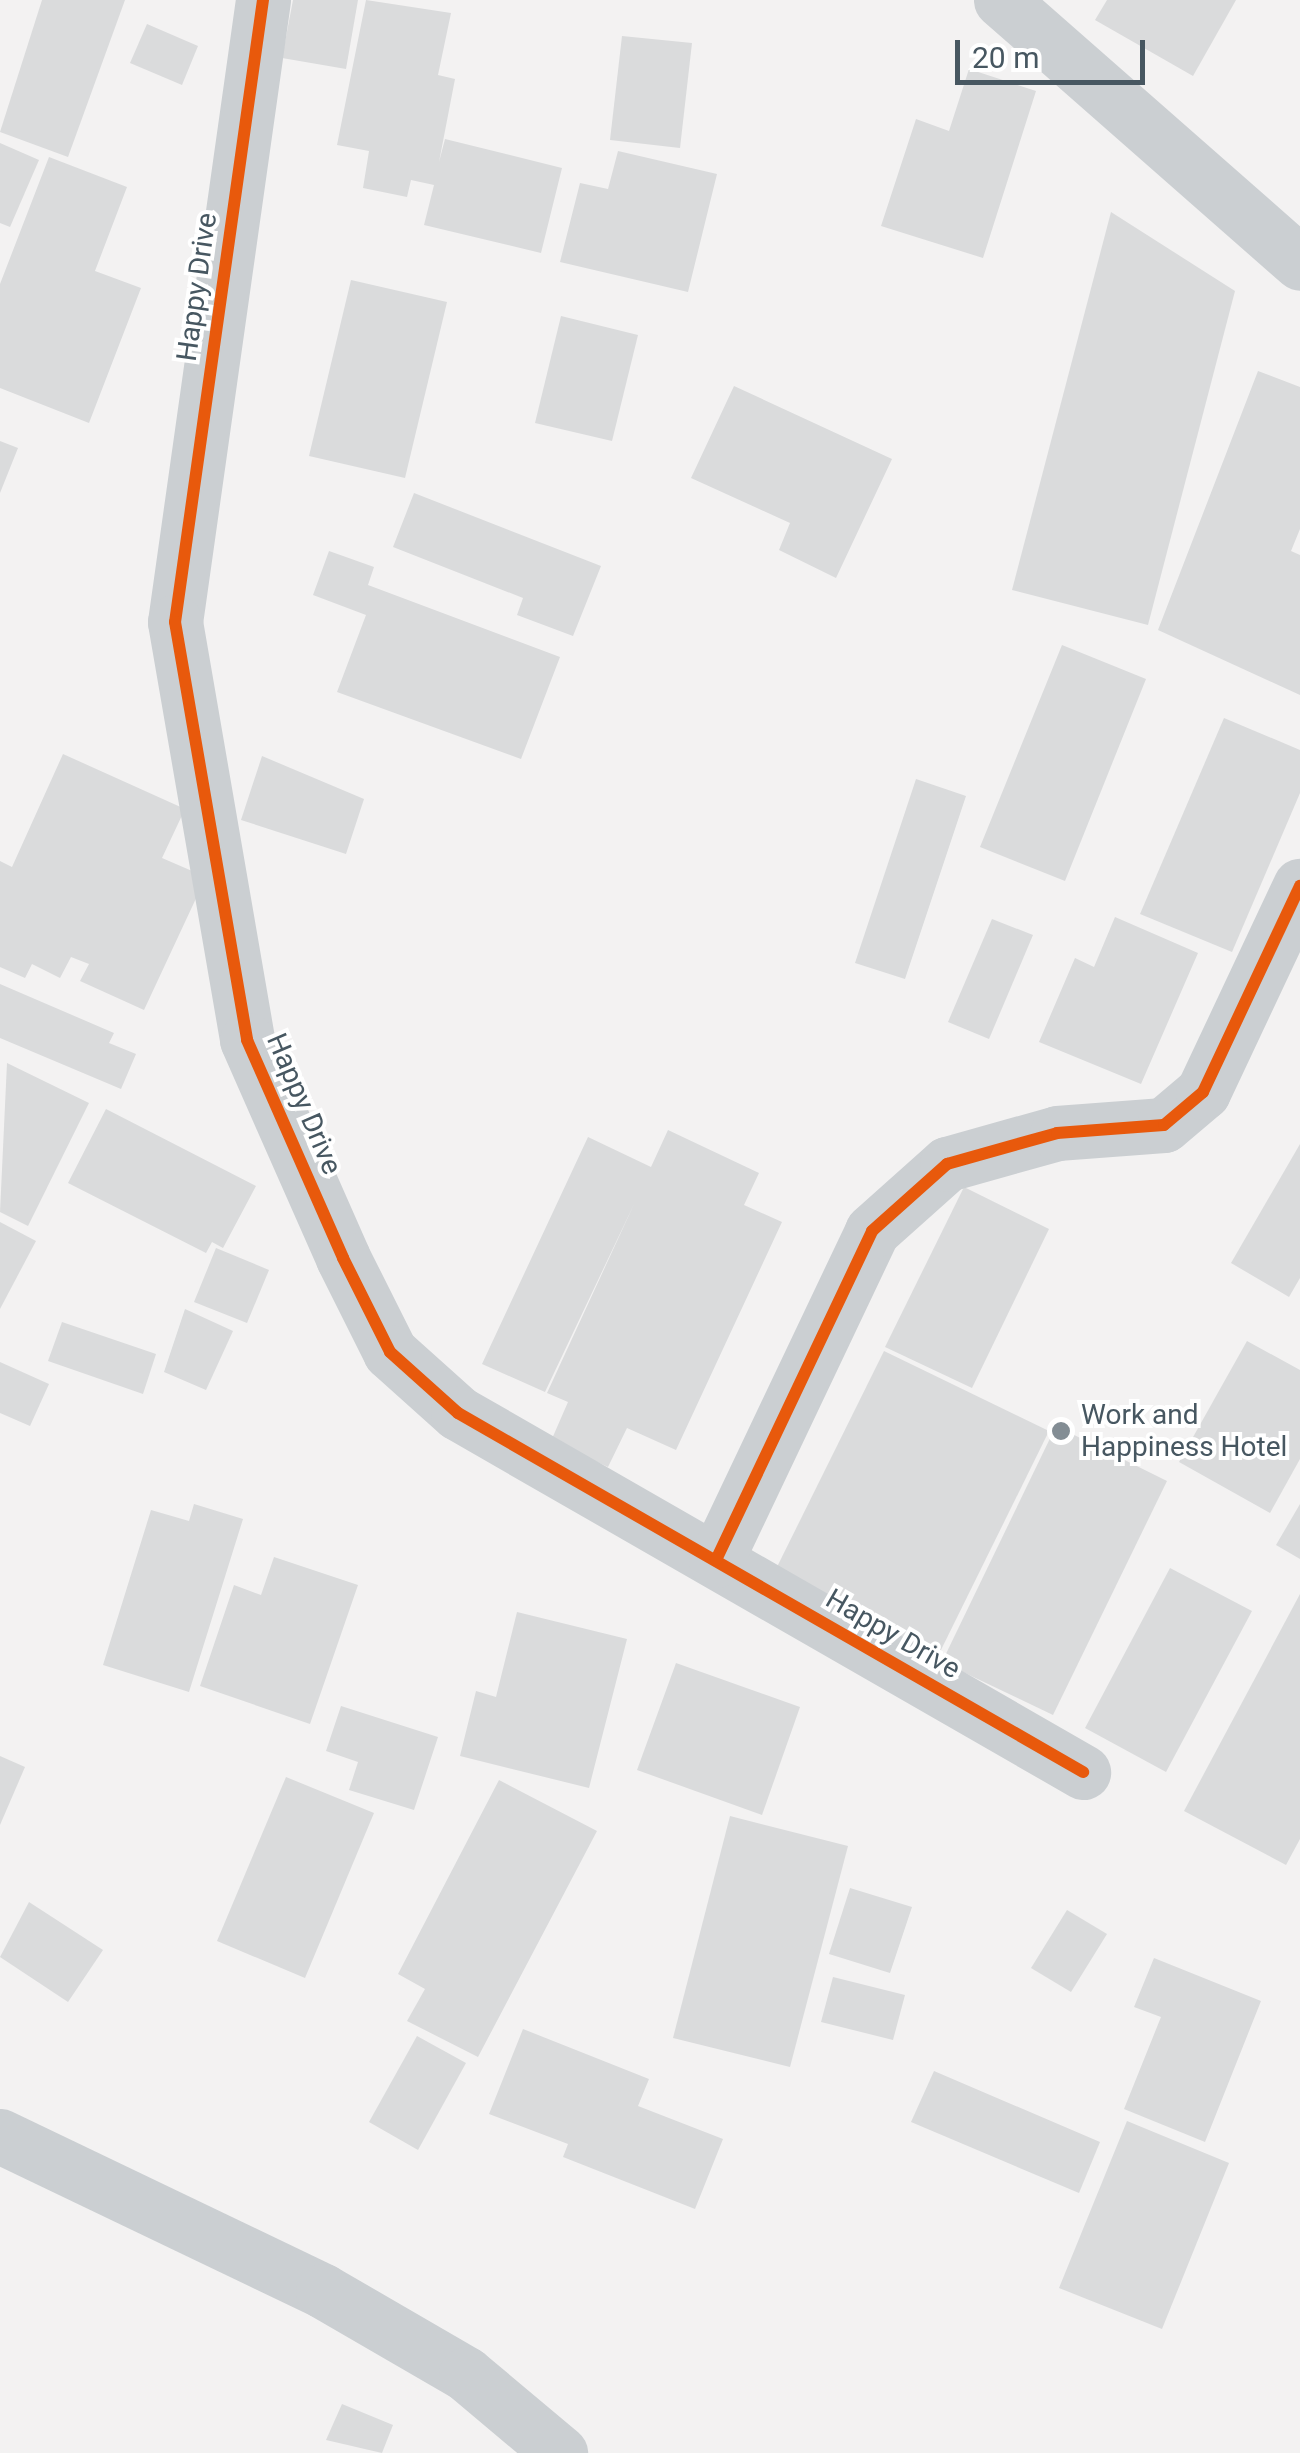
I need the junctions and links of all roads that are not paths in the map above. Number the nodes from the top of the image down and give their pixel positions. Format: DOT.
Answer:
graph roads {
  1 [pos="263,0"];
  2 [pos="1001,0"];
  3 [pos="1300,263"];
  4 [pos="1300,886"];
  5 [pos="716,1560"];
  6 [pos="1082,1772"];
  7 [pos="0,2136"];
  8 [pos="560,2453"];
  1 -- 5 [label="street, Happy Drive"];
  2 -- 3 [label="street"];
  4 -- 5 [label="street"];
  5 -- 6 [label="street, Happy Drive"];
  7 -- 8 [label="street"];
}
